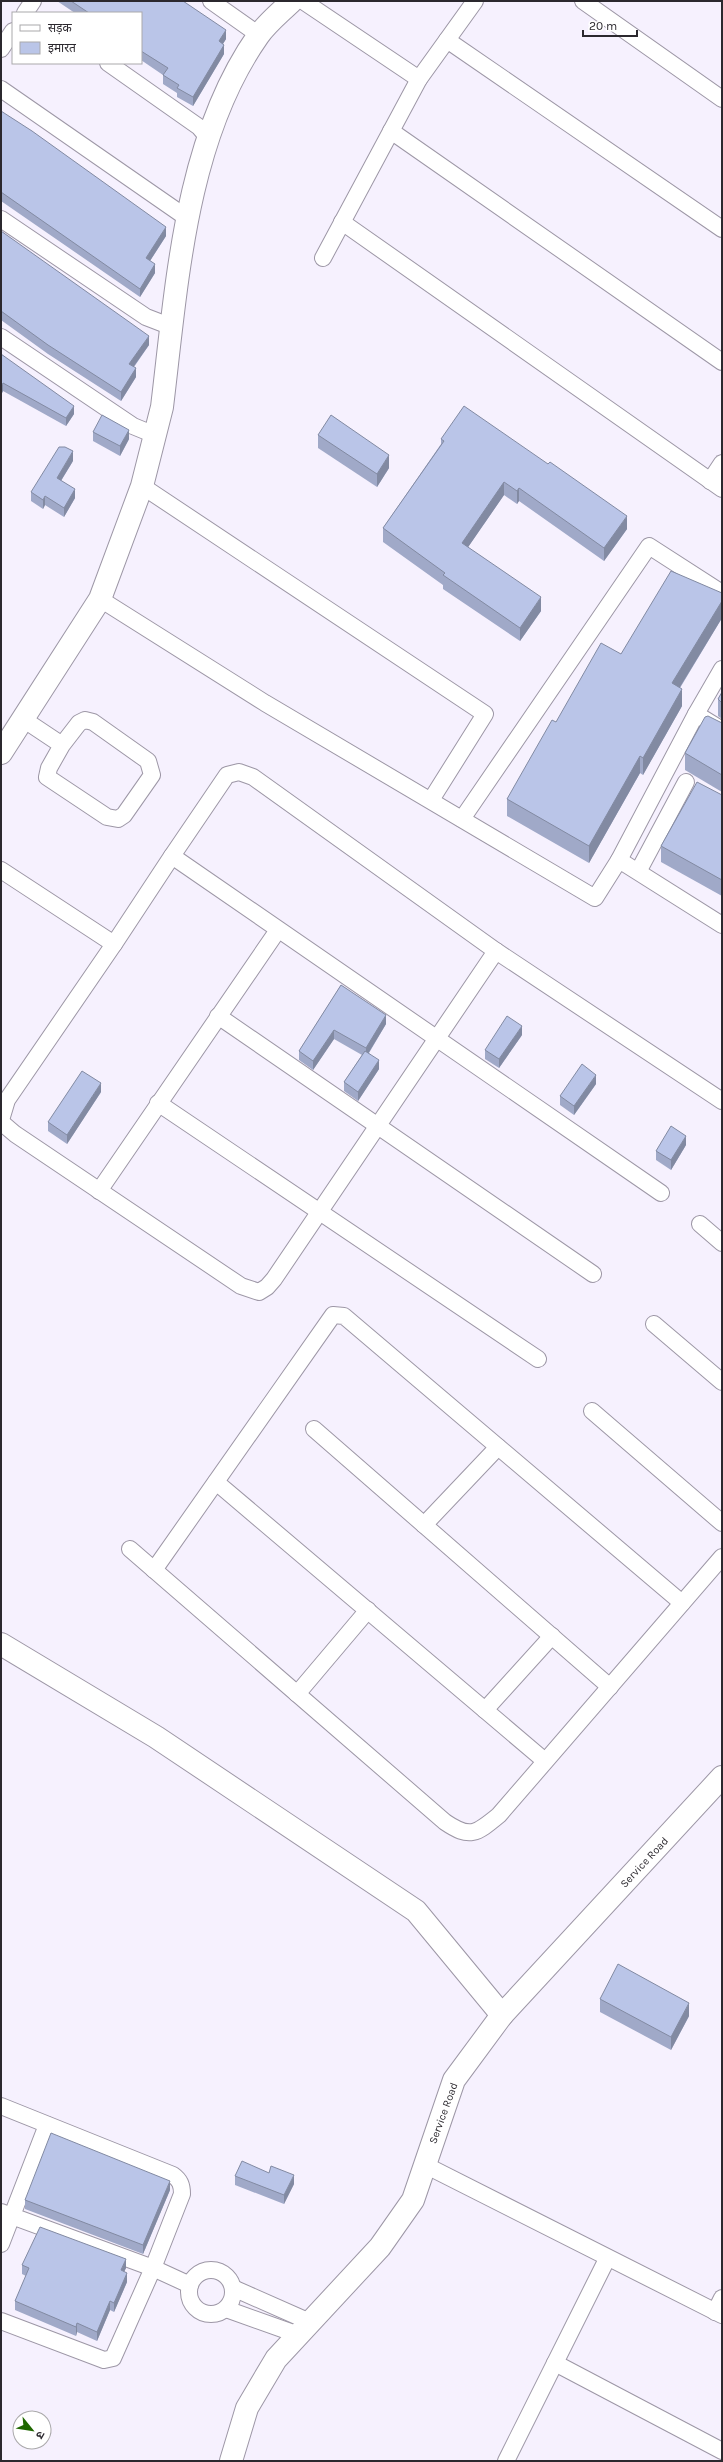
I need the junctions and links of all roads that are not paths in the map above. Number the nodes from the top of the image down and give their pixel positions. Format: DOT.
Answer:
graph roads {
  1 [pos="211,1"];
  2 [pos="292,1"];
  3 [pos="303,1"];
  4 [pos="474,1"];
  5 [pos="583,1"];
  6 [pos="12,32"];
  7 [pos="259,35"];
  8 [pos="447,40"];
  9 [pos="1,49"];
  10 [pos="109,64"];
  11 [pos="419,79"];
  12 [pos="1,89"];
  13 [pos="722,99"];
  14 [pos="391,131"];
  15 [pos="209,139"];
  16 [pos="186,218"];
  17 [pos="1,219"];
  18 [pos="342,222"];
  19 [pos="722,229"];
  20 [pos="323,258"];
  21 [pos="172,327"];
  22 [pos="1,338"];
  23 [pos="722,362"];
  24 [pos="155,435"];
  25 [pos="722,463"];
  26 [pos="716,485"];
  27 [pos="142,486"];
  28 [pos="722,593"];
  29 [pos="100,599"];
  30 [pos="722,669"];
  31 [pos="696,714"];
  32 [pos="23,719"];
  33 [pos="722,730"];
  34 [pos="62,745"];
  35 [pos="1,753"];
  36 [pos="666,770"];
  37 [pos="431,800"];
  38 [pos="462,818"];
  39 [pos="172,856"];
  40 [pos="619,860"];
  41 [pos="1,870"];
  42 [pos="639,870"];
  43 [pos="722,925"];
  44 [pos="278,930"];
  45 [pos="114,944"];
  46 [pos="496,951"];
  47 [pos="218,1016"];
  48 [pos="438,1038"];
  49 [pos="722,1101"];
  50 [pos="158,1103"];
  51 [pos="1,1121"];
  52 [pos="379,1127"];
  53 [pos="99,1191"];
  54 [pos="661,1193"];
  55 [pos="319,1213"];
  56 [pos="700,1224"];
  57 [pos="722,1244"];
  58 [pos="593,1274"];
  59 [pos="654,1324"];
  60 [pos="538,1359"];
  61 [pos="722,1382"];
  62 [pos="592,1411"];
  63 [pos="314,1429"];
  64 [pos="498,1446"];
  65 [pos="216,1482"];
  66 [pos="722,1523"];
  67 [pos="424,1525"];
  68 [pos="130,1549"];
  69 [pos="722,1557"];
  70 [pos="154,1570"];
  71 [pos="682,1603"];
  72 [pos="368,1610"];
  73 [pos="552,1636"];
  74 [pos="1,1644"];
  75 [pos="610,1687"];
  76 [pos="297,1694"];
  77 [pos="485,1710"];
  78 [pos="545,1761"];
  79 [pos="722,1777"];
  80 [pos="502,2015"];
  81 [pos="1,2106"];
  82 [pos="47,2125"];
  83 [pos="425,2165"];
  84 [pos="6,2214"];
  85 [pos="1,2244"];
  86 [pos="607,2259"];
  87 [pos="153,2268"];
  88 [pos="190,2285"];
  89 [pos="233,2288"];
  90 [pos="720,2308"];
  91 [pos="226,2309"];
  92 [pos="1,2321"];
  93 [pos="305,2329"];
  94 [pos="555,2363"];
  95 [pos="722,2451"];
  96 [pos="231,2461"];
  97 [pos="506,2461"];
  1 -- 7 [label="street"];
  2 -- 7 [label="street"];
  3 -- 11 [label="street"];
  4 -- 8 [label="street"];
  5 -- 13 [label="street"];
  6 -- 9 [label="street"];
  7 -- 15 [label="street"];
  8 -- 11 [label="street"];
  8 -- 19 [label="street"];
  10 -- 15 [label="street"];
  11 -- 14 [label="street"];
  12 -- 16 [label="street"];
  14 -- 18 [label="street"];
  14 -- 23 [label="street"];
  15 -- 16 [label="street"];
  16 -- 21 [label="street"];
  17 -- 21 [label="street"];
  18 -- 20 [label="street"];
  18 -- 26 [label="street"];
  21 -- 24 [label="street"];
  22 -- 24 [label="street"];
  24 -- 27 [label="street"];
  25 -- 26 [label="street"];
  27 -- 29 [label="street"];
  27 -- 37 [label="street"];
  28 -- 38 [label="street"];
  29 -- 32 [label="street"];
  29 -- 37 [label="street"];
  30 -- 31 [label="street"];
  31 -- 33 [label="street"];
  31 -- 36 [label="street"];
  32 -- 34 [label="street"];
  32 -- 35 [label="street"];
  34 -- 34 [label="street"];
  36 -- 40 [label="street"];
  36 -- 42 [label="street"];
  37 -- 38 [label="street"];
  38 -- 40 [label="street"];
  39 -- 44 [label="street"];
  39 -- 45 [label="street"];
  39 -- 46 [label="street"];
  40 -- 42 [label="street"];
  41 -- 45 [label="street"];
  42 -- 43 [label="street"];
  44 -- 47 [label="street"];
  44 -- 48 [label="street"];
  45 -- 51 [label="street"];
  46 -- 48 [label="street"];
  46 -- 49 [label="street"];
  47 -- 50 [label="street"];
  47 -- 52 [label="street"];
  48 -- 52 [label="street"];
  48 -- 54 [label="street"];
  50 -- 53 [label="street"];
  50 -- 55 [label="street"];
  51 -- 53 [label="street"];
  52 -- 55 [label="street"];
  52 -- 58 [label="street"];
  53 -- 55 [label="street"];
  55 -- 60 [label="street"];
  56 -- 57 [label="street"];
  59 -- 61 [label="street"];
  62 -- 66 [label="street"];
  63 -- 67 [label="street"];
  64 -- 65 [label="street"];
  64 -- 67 [label="street"];
  64 -- 71 [label="street"];
  65 -- 70 [label="street"];
  65 -- 72 [label="street"];
  67 -- 73 [label="street"];
  68 -- 70 [label="street"];
  69 -- 71 [label="street"];
  70 -- 76 [label="street"];
  71 -- 75 [label="street"];
  72 -- 76 [label="street"];
  72 -- 77 [label="street"];
  73 -- 75 [label="street"];
  73 -- 77 [label="street"];
  74 -- 80 [label="street"];
  75 -- 78 [label="street"];
  76 -- 78 [label="street"];
  77 -- 78 [label="street"];
  79 -- 80 [label="street, Service Road"];
  80 -- 83 [label="street, Service Road"];
  81 -- 82 [label="street"];
  82 -- 84 [label="street"];
  82 -- 87 [label="street"];
  83 -- 86 [label="street"];
  83 -- 93 [label="street, Service Road"];
  84 -- 85 [label="street"];
  84 -- 87 [label="street"];
  86 -- 90 [label="street"];
  86 -- 94 [label="street"];
  87 -- 88 [label="street"];
  87 -- 92 [label="street"];
  88 -- 89 [label="street"];
  88 -- 91 [label="street"];
  89 -- 91 [label="street"];
  89 -- 93 [label="street"];
  91 -- 93 [label="street"];
  93 -- 96 [label="street, Service Road"];
  94 -- 95 [label="street"];
  94 -- 97 [label="street"];
}
